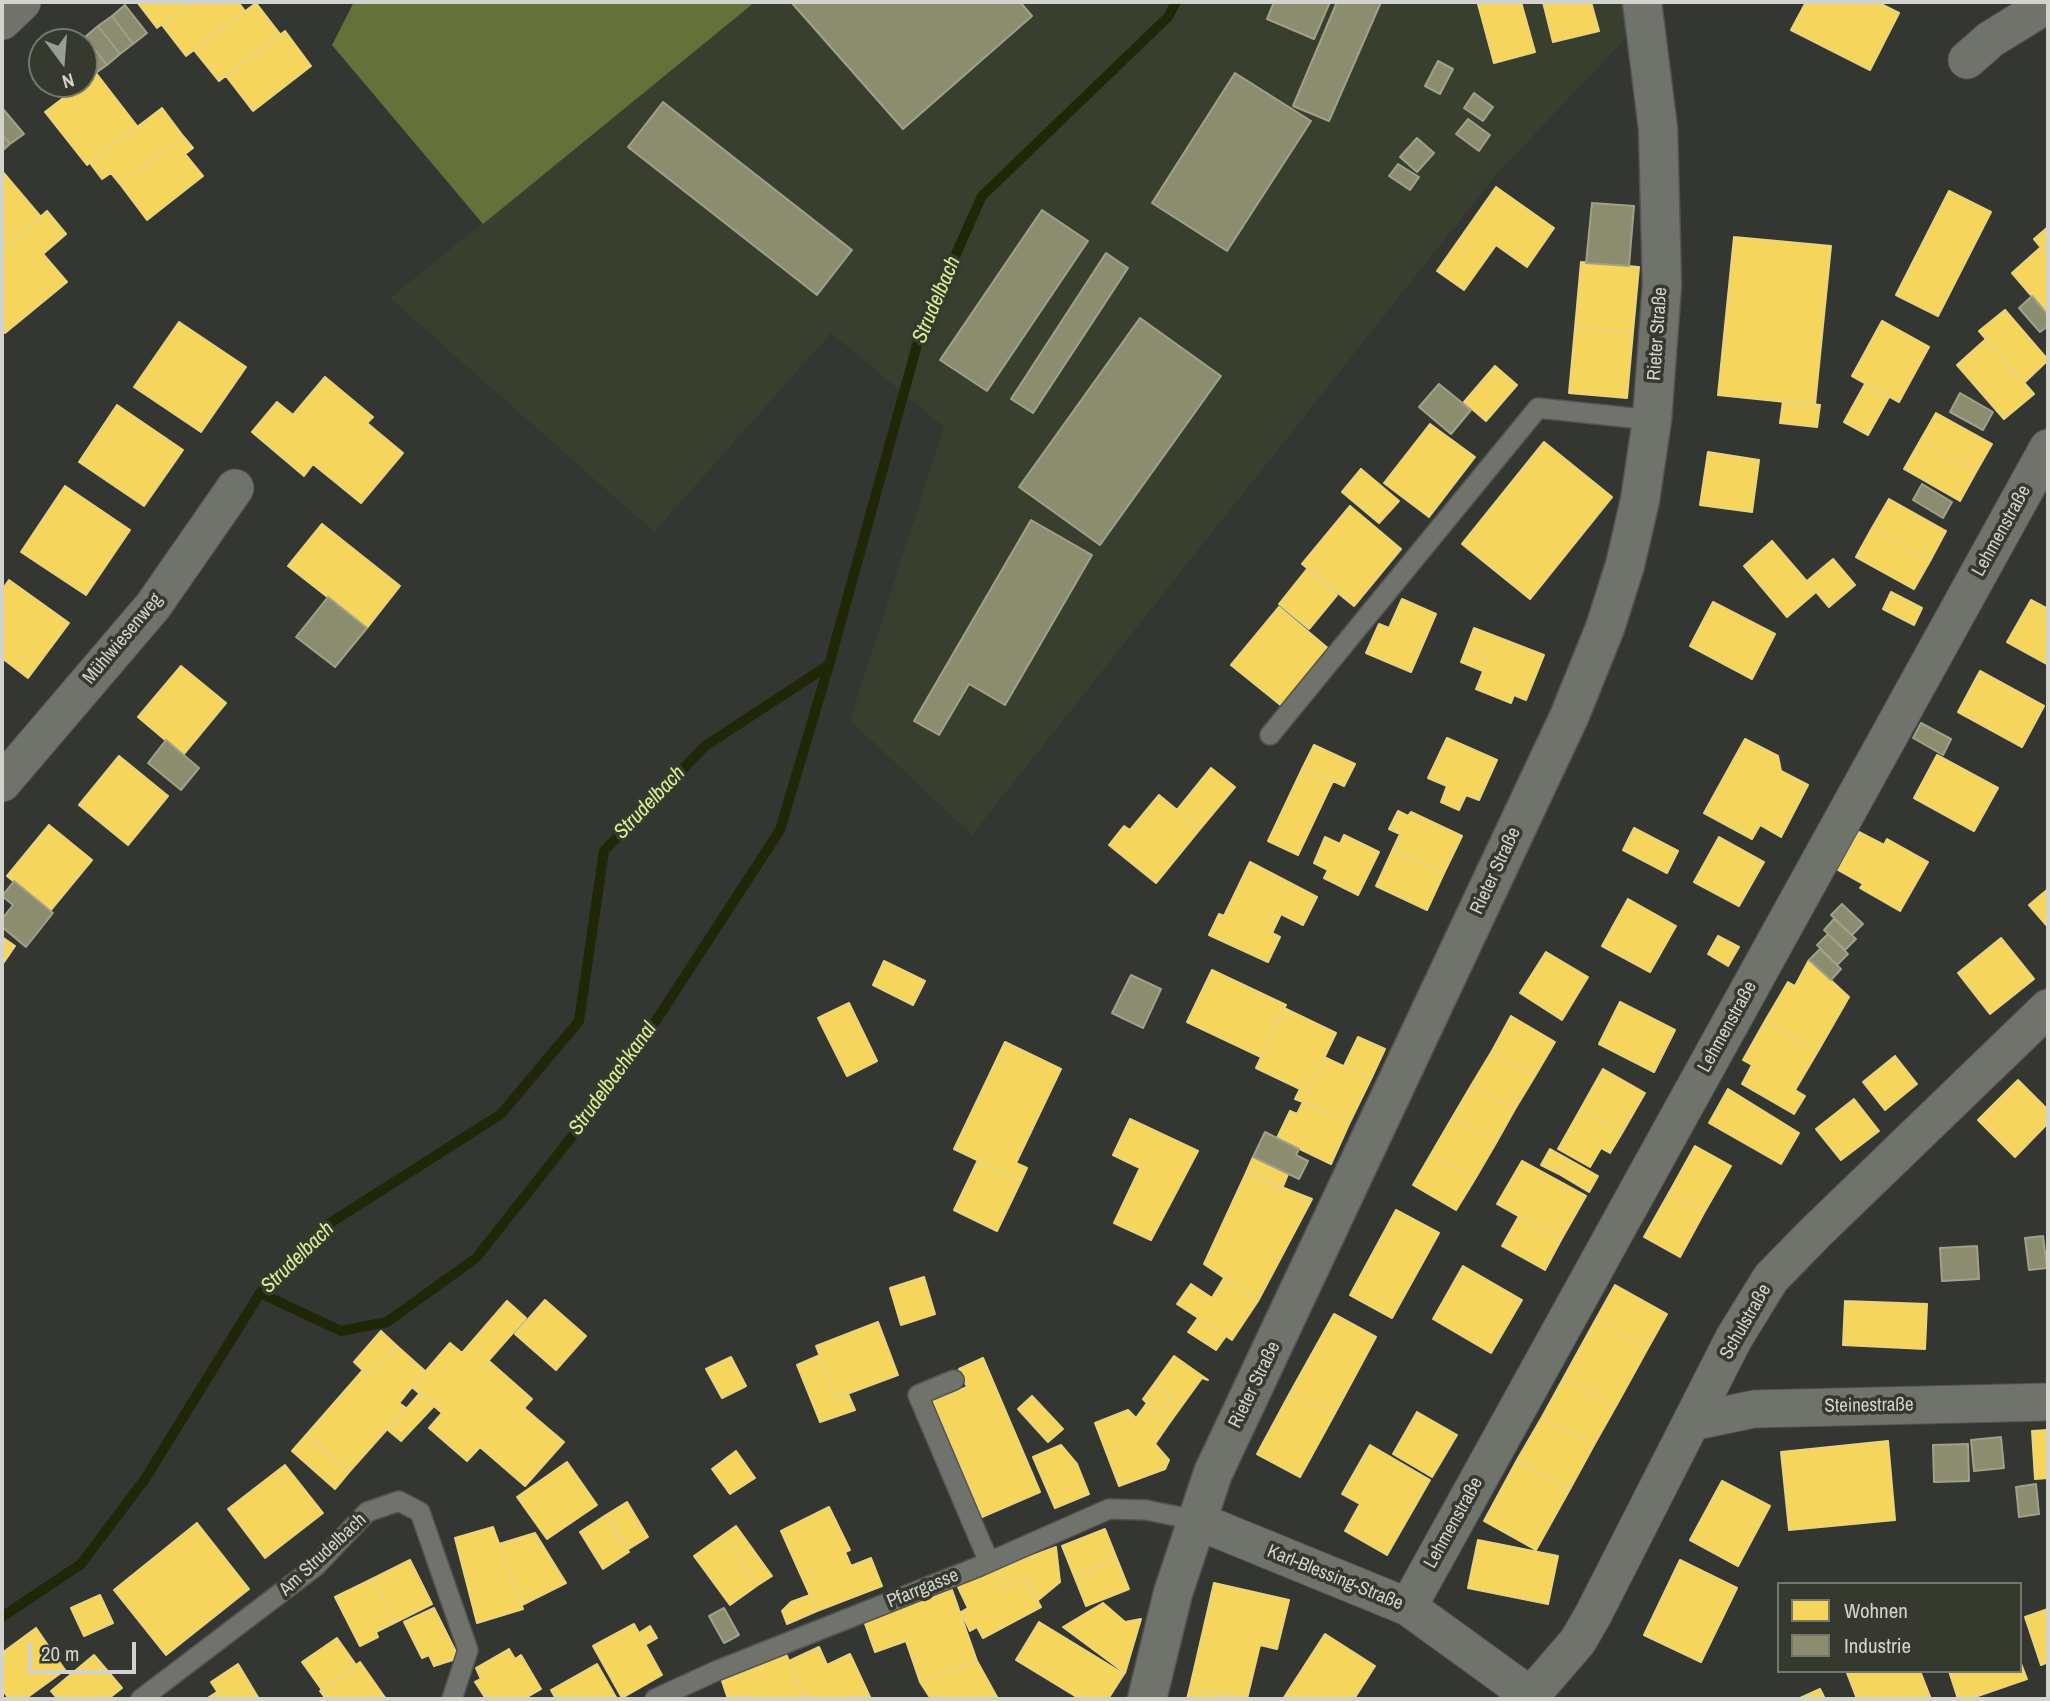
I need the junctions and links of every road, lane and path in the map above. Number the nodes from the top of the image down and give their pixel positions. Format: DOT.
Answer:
graph roads {
  1 [pos="22,2"];
  2 [pos="1642,2"];
  3 [pos="2048,4"];
  4 [pos="2,21"];
  5 [pos="1967,60"];
  6 [pos="1652,421"];
  7 [pos="2048,448"];
  8 [pos="235,488"];
  9 [pos="1270,735"];
  10 [pos="2,783"];
  11 [pos="2048,1008"];
  12 [pos="954,1380"];
  13 [pos="2048,1402"];
  14 [pos="1692,1422"];
  15 [pos="1195,1520"];
  16 [pos="989,1562"];
  17 [pos="1408,1607"];
  18 [pos="1531,1698"];
  19 [pos="141,1699"];
  20 [pos="452,1699"];
  21 [pos="655,1699"];
  22 [pos="1147,1699"];
  1 -- 4 [label="street"];
  2 -- 6 [label="street, Rieter Straße"];
  3 -- 5 [label="street"];
  6 -- 9 [label="lane"];
  6 -- 15 [label="street, Rieter Straße"];
  7 -- 17 [label="street, Lehmenstraße"];
  8 -- 10 [label="street, Mühlwiesenweg"];
  11 -- 14 [label="street, Schulstraße"];
  12 -- 16 [label="lane"];
  13 -- 14 [label="street, Steinestraße"];
  14 -- 18 [label="street, Schulstraße"];
  15 -- 16 [label="lane, Pfarrgasse"];
  15 -- 17 [label="street, Karl-Blessing-Straße"];
  15 -- 22 [label="street, Rieter Straße"];
  16 -- 21 [label="lane, Pfarrgasse"];
  17 -- 18 [label="street, Karl-Blessing-Straße"];
  19 -- 20 [label="lane, Am Strudelbach"];
}
